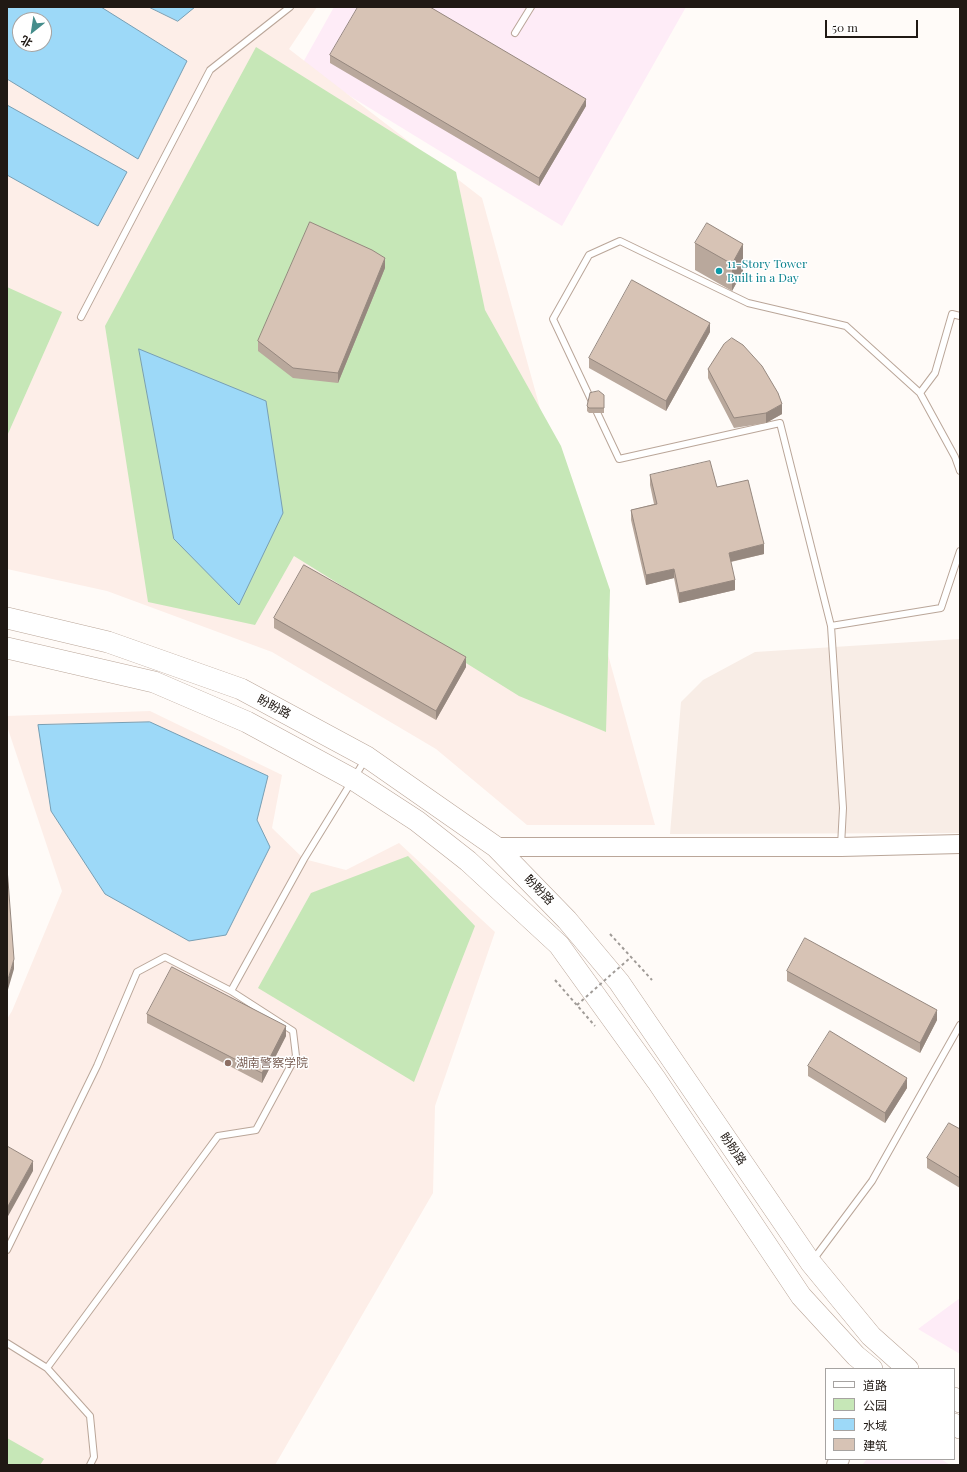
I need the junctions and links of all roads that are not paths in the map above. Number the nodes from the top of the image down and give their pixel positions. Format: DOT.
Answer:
graph roads {
  1 [pos="290,7"];
  2 [pos="531,7"];
  3 [pos="515,33"];
  4 [pos="960,316"];
  5 [pos="81,317"];
  6 [pos="920,392"];
  7 [pos="960,471"];
  8 [pos="960,551"];
  9 [pos="7,618"];
  10 [pos="831,626"];
  11 [pos="7,648"];
  12 [pos="367,757"];
  13 [pos="354,780"];
  14 [pos="960,844"];
  15 [pos="496,847"];
  16 [pos="841,847"];
  17 [pos="231,991"];
  18 [pos="960,1025"];
  19 [pos="7,1250"];
  20 [pos="811,1263"];
  21 [pos="7,1343"];
  22 [pos="47,1368"];
  23 [pos="871,1368"];
  24 [pos="905,1368"];
  25 [pos="90,1465"];
  1 -- 5 [label="lane"];
  2 -- 3 [label="lane"];
  4 -- 6 [label="lane"];
  6 -- 7 [label="lane"];
  6 -- 10 [label="lane"];
  8 -- 10 [label="lane"];
  9 -- 12 [label="main road, 盼盼路"];
  10 -- 16 [label="lane"];
  11 -- 13 [label="main road, 盼盼路"];
  12 -- 13 [label="lane"];
  12 -- 15 [label="main road, 盼盼路"];
  13 -- 17 [label="lane"];
  13 -- 23 [label="main road, 盼盼路"];
  14 -- 16 [label="main road"];
  15 -- 16 [label="main road"];
  15 -- 20 [label="main road, 盼盼路"];
  17 -- 19 [label="lane"];
  17 -- 22 [label="lane"];
  18 -- 20 [label="lane"];
  20 -- 24 [label="main road, 盼盼路"];
  21 -- 22 [label="lane"];
  22 -- 25 [label="lane"];
}
